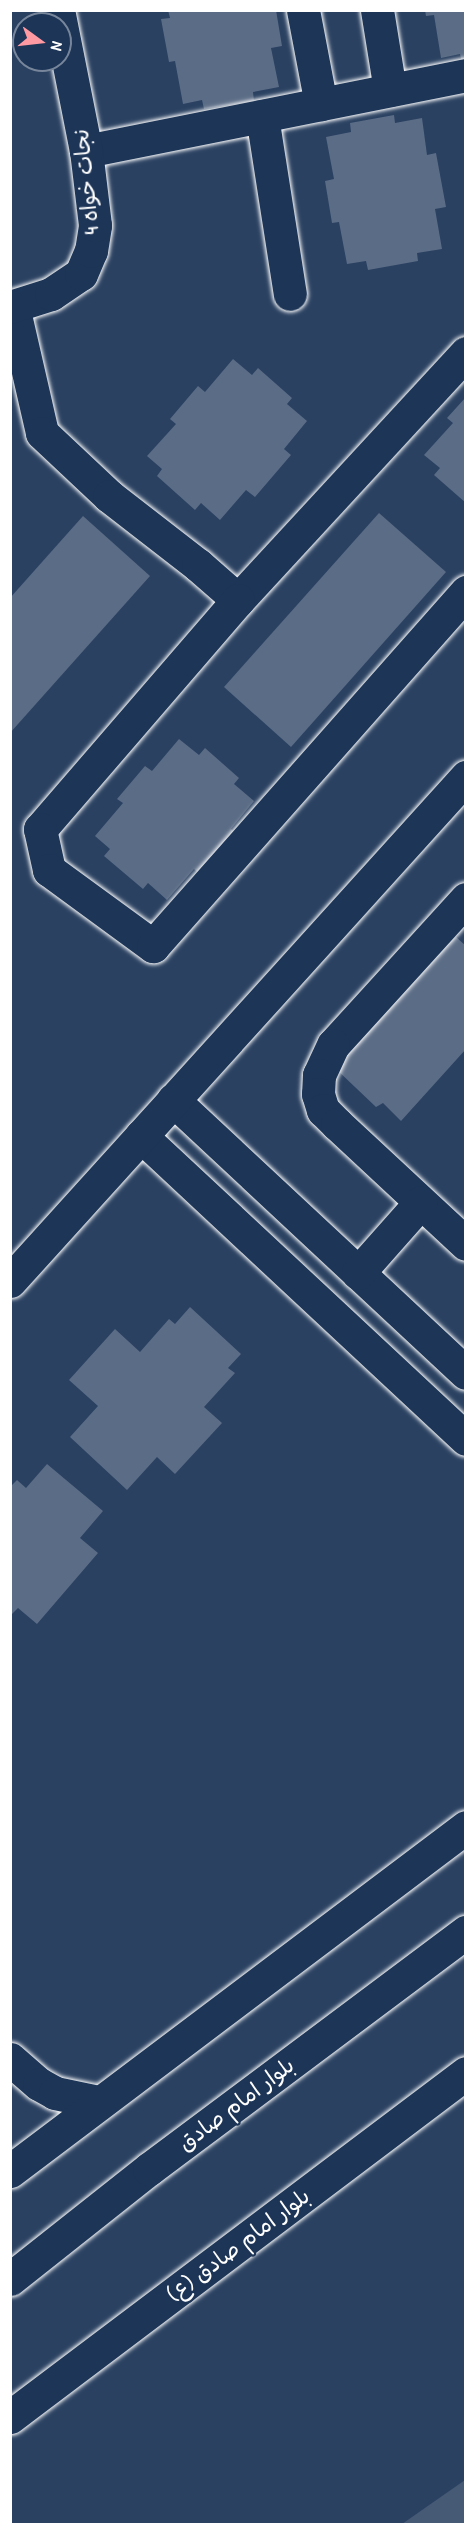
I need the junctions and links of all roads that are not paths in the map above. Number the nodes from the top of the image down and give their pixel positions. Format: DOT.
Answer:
graph roads {
  1 [pos="58,10"];
  2 [pos="303,10"];
  3 [pos="377,10"];
  4 [pos="465,75"];
  5 [pos="390,90"];
  6 [pos="321,104"];
  7 [pos="262,116"];
  8 [pos="86,151"];
  9 [pos="290,294"];
  10 [pos="12,306"];
  11 [pos="465,353"];
  12 [pos="465,592"];
  13 [pos="238,600"];
  14 [pos="465,777"];
  15 [pos="465,899"];
  16 [pos="173,1100"];
  17 [pos="141,1136"];
  18 [pos="420,1203"];
  19 [pos="465,1244"];
  20 [pos="358,1273"];
  21 [pos="10,1281"];
  22 [pos="465,1373"];
  23 [pos="465,1439"];
  24 [pos="465,1827"];
  25 [pos="465,1932"];
  26 [pos="10,2059"];
  27 [pos="465,2073"];
  28 [pos="98,2102"];
  29 [pos="10,2171"];
  30 [pos="10,2279"];
  31 [pos="10,2417"];
  1 -- 8 [label="street, نجات خواه 4"];
  2 -- 6 [label="street"];
  3 -- 5 [label="street"];
  4 -- 5 [label="street"];
  5 -- 6 [label="street"];
  6 -- 7 [label="street"];
  7 -- 8 [label="street"];
  7 -- 9 [label="street"];
  8 -- 10 [label="street, نجات خواه 4"];
  10 -- 13 [label="street"];
  11 -- 13 [label="street"];
  12 -- 13 [label="street"];
  14 -- 16 [label="street"];
  15 -- 18 [label="street"];
  16 -- 17 [label="street"];
  16 -- 20 [label="street"];
  17 -- 21 [label="street"];
  17 -- 23 [label="street"];
  18 -- 19 [label="street"];
  18 -- 20 [label="street"];
  20 -- 22 [label="street"];
  24 -- 28 [label="street"];
  25 -- 30 [label="street, بلوار امام صادق"];
  26 -- 28 [label="street"];
  27 -- 31 [label="street, بلوار امام صادق (ع)"];
  28 -- 29 [label="street"];
}
